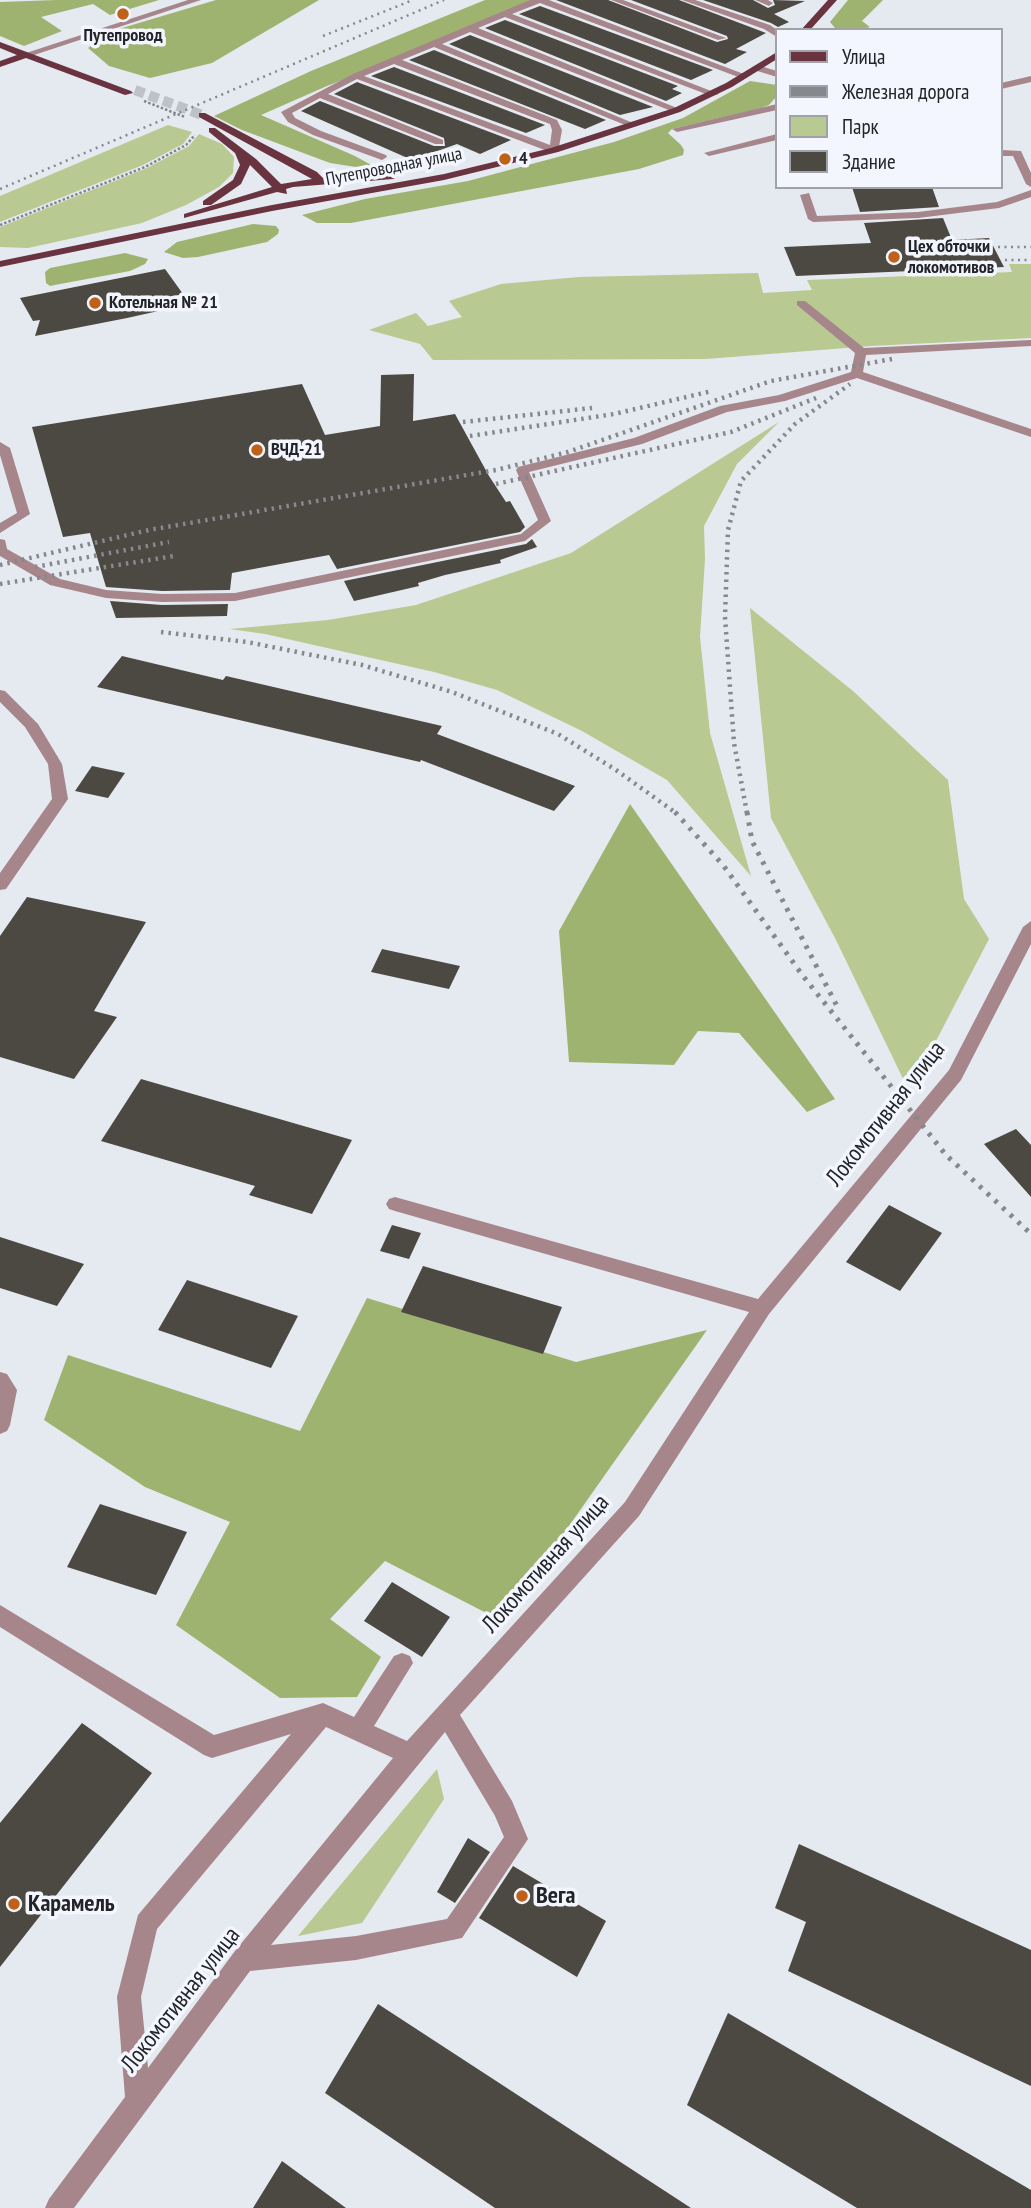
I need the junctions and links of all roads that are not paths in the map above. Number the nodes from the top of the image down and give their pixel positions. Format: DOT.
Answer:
graph roads {
  1 [pos="197,0"];
  2 [pos="539,0"];
  3 [pos="615,0"];
  4 [pos="686,0"];
  5 [pos="833,0"];
  6 [pos="502,13"];
  7 [pos="469,28"];
  8 [pos="806,28"];
  9 [pos="776,33"];
  10 [pos="721,38"];
  11 [pos="432,43"];
  12 [pos="0,45"];
  13 [pos="25,55"];
  14 [pos="776,56"];
  15 [pos="393,60"];
  16 [pos="0,64"];
  17 [pos="757,68"];
  18 [pos="776,74"];
  19 [pos="356,76"];
  20 [pos="744,76"];
  21 [pos="1031,79"];
  22 [pos="1003,86"];
  23 [pos="133,94"];
  24 [pos="318,94"];
  25 [pos="713,94"];
  26 [pos="776,107"];
  27 [pos="677,110"];
  28 [pos="633,125"];
  29 [pos="677,129"];
  30 [pos="776,137"];
  31 [pos="439,142"];
  32 [pos="554,150"];
  33 [pos="240,152"];
  34 [pos="709,153"];
  35 [pos="1003,153"];
  36 [pos="278,155"];
  37 [pos="382,157"];
  38 [pos="486,167"];
  39 [pos="370,178"];
  40 [pos="321,180"];
  41 [pos="1031,184"];
  42 [pos="277,188"];
  43 [pos="1031,193"];
  44 [pos="805,195"];
  45 [pos="338,196"];
  46 [pos="310,197"];
  47 [pos="272,208"];
  48 [pos="150,228"];
  49 [pos="71,251"];
  50 [pos="0,264"];
  51 [pos="801,303"];
  52 [pos="1031,343"];
  53 [pos="861,352"];
  54 [pos="857,374"];
  55 [pos="1031,433"];
  56 [pos="0,446"];
  57 [pos="0,529"];
  58 [pos="0,548"];
  59 [pos="0,694"];
  60 [pos="0,884"];
  61 [pos="1031,927"];
  62 [pos="395,1204"];
  63 [pos="762,1308"];
  64 [pos="0,1380"];
  65 [pos="0,1425"];
  66 [pos="0,1615"];
  67 [pos="402,1663"];
  68 [pos="446,1712"];
  69 [pos="323,1714"];
  70 [pos="358,1730"];
  71 [pos="410,1754"];
  72 [pos="244,1960"];
  73 [pos="138,2099"];
  74 [pos="58,2208"];
  1 -- 13 [label="street"];
  2 -- 6 [label="street"];
  2 -- 20 [label="street"];
  3 -- 10 [label="street"];
  4 -- 9 [label="street"];
  5 -- 8 [label="main road"];
  6 -- 7 [label="street"];
  6 -- 25 [label="street"];
  7 -- 11 [label="street"];
  7 -- 27 [label="street"];
  11 -- 15 [label="street"];
  11 -- 28 [label="street"];
  12 -- 13 [label="main road"];
  13 -- 16 [label="main road"];
  13 -- 23 [label="main road"];
  14 -- 17 [label="main road, Путепроводная улица"];
  15 -- 19 [label="street"];
  15 -- 32 [label="street"];
  17 -- 18 [label="street"];
  17 -- 20 [label="main road, Путепроводная улица"];
  19 -- 24 [label="street"];
  19 -- 32 [label="street"];
  20 -- 25 [label="main road, Путепроводная улица"];
  21 -- 22 [label="street"];
  24 -- 31 [label="street"];
  24 -- 37 [label="street"];
  25 -- 27 [label="main road, Путепроводная улица"];
  26 -- 29 [label="street"];
  27 -- 28 [label="main road, Путепроводная улица"];
  28 -- 32 [label="main road, Путепроводная улица"];
  30 -- 34 [label="street"];
  32 -- 38 [label="main road, Путепроводная улица"];
  33 -- 36 [label="main road"];
  33 -- 42 [label="main road"];
  33 -- 48 [label="main road"];
  35 -- 41 [label="street"];
  36 -- 39 [label="main road"];
  36 -- 40 [label="main road"];
  38 -- 39 [label="main road"];
  38 -- 45 [label="main road, Путепроводная улица"];
  39 -- 40 [label="main road"];
  40 -- 42 [label="main road"];
  40 -- 46 [label="main road"];
  42 -- 46 [label="main road"];
  42 -- 48 [label="main road"];
  43 -- 44 [label="street"];
  45 -- 46 [label="main road"];
  45 -- 47 [label="main road, Путепроводная улица"];
  46 -- 47 [label="main road"];
  47 -- 49 [label="main road, Путепроводная улица"];
  48 -- 49 [label="main road"];
  49 -- 50 [label="main road, Путепроводная улица"];
  51 -- 53 [label="street"];
  52 -- 53 [label="street"];
  53 -- 54 [label="street"];
  54 -- 55 [label="street"];
  54 -- 58 [label="street"];
  56 -- 57 [label="street"];
  59 -- 60 [label="street"];
  61 -- 63 [label="street, Локомотивная улица"];
  62 -- 63 [label="street"];
  63 -- 68 [label="street, Локомотивная улица"];
  64 -- 65 [label="street"];
  66 -- 69 [label="street"];
  67 -- 70 [label="street"];
  68 -- 71 [label="street, Локомотивная улица"];
  68 -- 72 [label="street"];
  69 -- 70 [label="street"];
  69 -- 73 [label="street"];
  70 -- 71 [label="street"];
  71 -- 72 [label="street, Локомотивная улица"];
  72 -- 73 [label="street, Локомотивная улица"];
  73 -- 74 [label="street, Локомотивная улица"];
}
